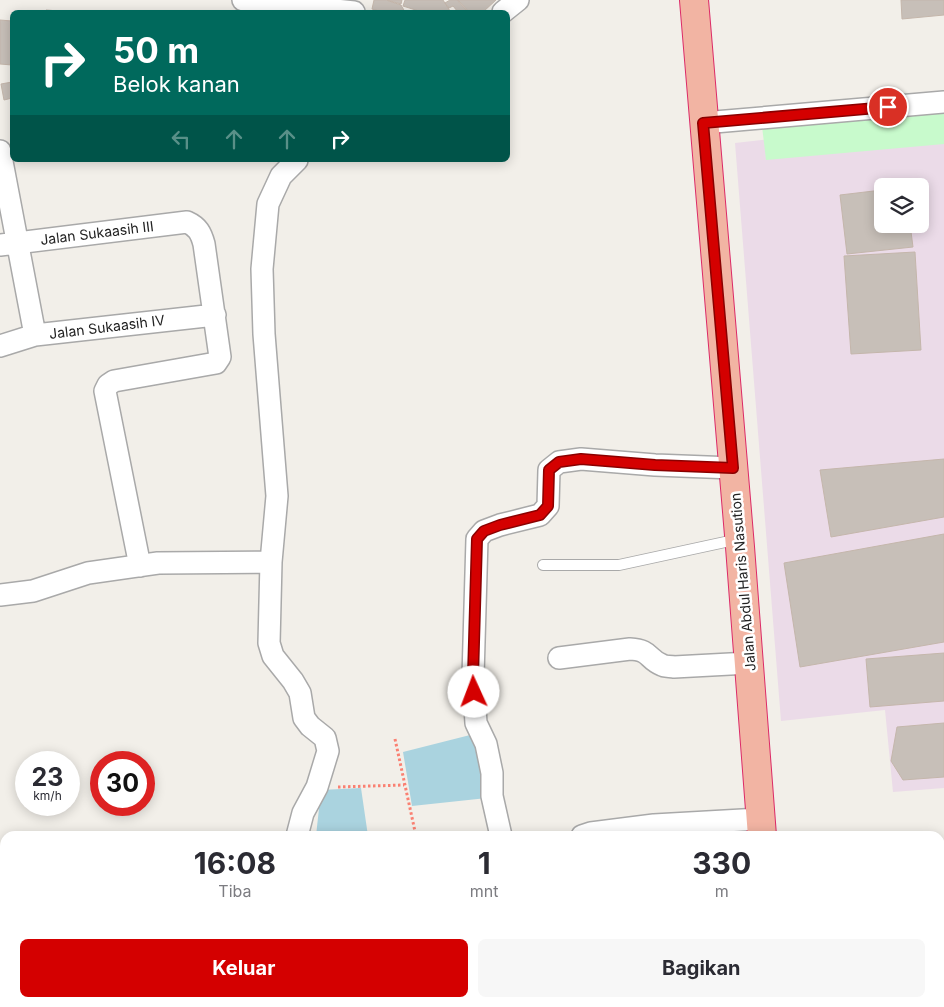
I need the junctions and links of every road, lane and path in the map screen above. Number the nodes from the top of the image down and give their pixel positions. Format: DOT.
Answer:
graph roads {
  1 [pos="243,0"];
  2 [pos="518,0"];
  3 [pos="694,0"];
  4 [pos="333,10"];
  5 [pos="506,10"];
  6 [pos="944,102"];
  7 [pos="703,123"];
  8 [pos="0,151"];
  9 [pos="295,162"];
  10 [pos="9,244"];
  11 [pos="215,315"];
  12 [pos="35,335"];
  13 [pos="0,346"];
  14 [pos="733,468"];
  15 [pos="739,539"];
  16 [pos="271,562"];
  17 [pos="543,565"];
  18 [pos="140,566"];
  19 [pos="0,595"];
  20 [pos="559,658"];
  21 [pos="749,663"];
  22 [pos="394,739"];
  23 [pos="404,785"];
  24 [pos="317,788"];
  25 [pos="761,828"];
  26 [pos="298,831"];
  27 [pos="415,831"];
  28 [pos="500,831"];
  29 [pos="608,831"];
  1 -- 4 [label="street"];
  2 -- 5 [label="street"];
  3 -- 7 [label="highway, Jalan Abdul Haris Nasution"];
  6 -- 7 [label="street"];
  7 -- 14 [label="highway, Jalan Abdul Haris Nasution"];
  8 -- 10 [label="street"];
  9 -- 16 [label="street"];
  10 -- 11 [label="street, Jalan Sukaasih III"];
  10 -- 12 [label="street"];
  11 -- 12 [label="street, Jalan Sukaasih IV"];
  11 -- 18 [label="street"];
  12 -- 13 [label="street, Jalan Sukaasih IV"];
  14 -- 15 [label="highway, Jalan Abdul Haris Nasution"];
  14 -- 28 [label="street"];
  15 -- 17 [label="lane"];
  15 -- 21 [label="highway, Jalan Abdul Haris Nasution"];
  16 -- 18 [label="street"];
  16 -- 24 [label="street"];
  18 -- 19 [label="street"];
  20 -- 21 [label="street"];
  21 -- 25 [label="highway, Jalan Abdul Haris Nasution"];
  22 -- 23 [label="path"];
  23 -- 24 [label="path"];
  23 -- 27 [label="path"];
  24 -- 26 [label="street"];
  25 -- 29 [label="street"];
}
